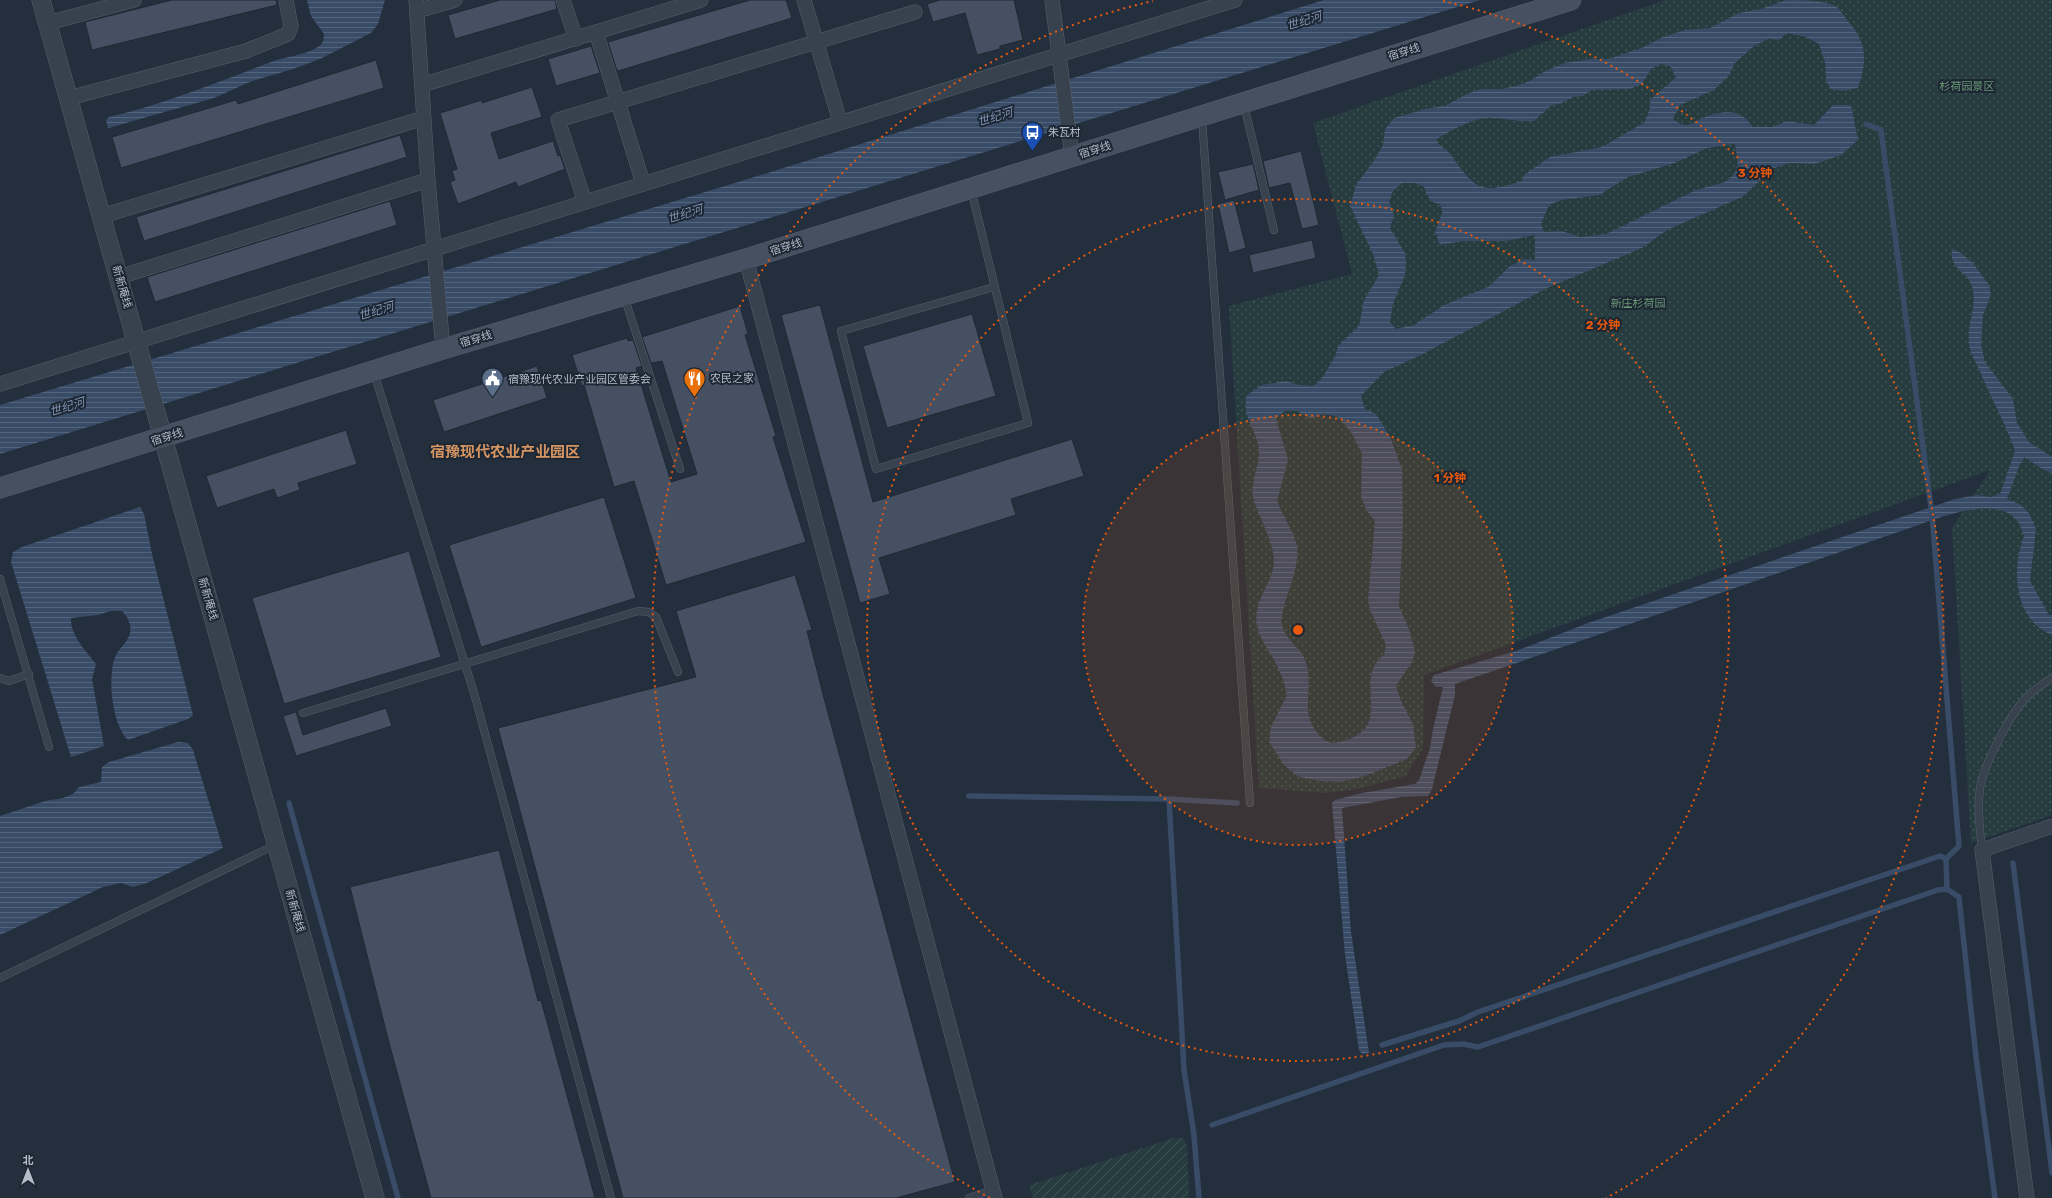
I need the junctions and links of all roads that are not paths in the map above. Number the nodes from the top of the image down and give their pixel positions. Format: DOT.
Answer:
graph roads {
  1 [pos="41,0"];
  2 [pos="134,0"];
  3 [pos="286,0"];
  4 [pos="455,0"];
  5 [pos="563,0"];
  6 [pos="701,0"];
  7 [pos="804,0"];
  8 [pos="1052,0"];
  9 [pos="1236,0"];
  10 [pos="1571,0"];
  11 [pos="417,6"];
  12 [pos="915,12"];
  13 [pos="48,23"];
  14 [pos="596,32"];
  15 [pos="576,39"];
  16 [pos="816,42"];
  17 [pos="1060,57"];
  18 [pos="422,86"];
  19 [pos="69,98"];
  20 [pos="617,102"];
  21 [pos="1243,103"];
  22 [pos="1202,116"];
  23 [pos="424,118"];
  24 [pos="840,122"];
  25 [pos="1070,147"];
  26 [pos="428,180"];
  27 [pos="643,183"];
  28 [pos="970,189"];
  29 [pos="585,202"];
  30 [pos="102,216"];
  31 [pos="1274,230"];
  32 [pos="435,254"];
  33 [pos="746,259"];
  34 [pos="119,277"];
  35 [pos="994,287"];
  36 [pos="624,295"];
  37 [pos="139,346"];
  38 [pos="443,348"];
  39 [pos="373,371"];
  40 [pos="0,384"];
  41 [pos="163,438"];
  42 [pos="680,469"];
  43 [pos="0,488"];
  44 [pos="0,579"];
  45 [pos="465,664"];
  46 [pos="678,672"];
  47 [pos="28,674"];
  48 [pos="0,678"];
  49 [pos="2052,678"];
  50 [pos="303,712"];
  51 [pos="49,747"];
  52 [pos="1250,803"];
  53 [pos="2052,826"];
  54 [pos="276,844"];
  55 [pos="1982,850"];
  56 [pos="0,978"];
  57 [pos="993,1194"];
  58 [pos="375,1198"];
  59 [pos="611,1198"];
  60 [pos="969,1198"];
  61 [pos="2026,1198"];
  1 -- 13 [label="street, 新新庵线"];
  2 -- 13 [label="street"];
  3 -- 19 [label="street"];
  4 -- 11 [label="street"];
  5 -- 15 [label="street"];
  6 -- 14 [label="street"];
  7 -- 16 [label="street"];
  8 -- 17 [label="street"];
  9 -- 17 [label="street"];
  10 -- 21 [label="main road, 宿穿线"];
  11 -- 18 [label="street"];
  12 -- 16 [label="street"];
  13 -- 19 [label="street, 新新庵线"];
  14 -- 15 [label="street"];
  14 -- 20 [label="street"];
  15 -- 18 [label="street"];
  16 -- 20 [label="street"];
  16 -- 24 [label="street"];
  17 -- 24 [label="street"];
  17 -- 25 [label="street"];
  18 -- 23 [label="street"];
  19 -- 30 [label="street, 新新庵线"];
  20 -- 27 [label="street"];
  20 -- 29 [label="street"];
  21 -- 22 [label="main road, 宿穿线"];
  21 -- 31 [label="lane"];
  22 -- 25 [label="main road, 宿穿线"];
  22 -- 52 [label="lane"];
  23 -- 26 [label="street"];
  23 -- 30 [label="street"];
  24 -- 27 [label="street"];
  25 -- 28 [label="main road, 宿穿线"];
  26 -- 32 [label="street"];
  26 -- 34 [label="street"];
  27 -- 29 [label="street"];
  28 -- 33 [label="main road, 宿穿线"];
  28 -- 35 [label="lane"];
  29 -- 32 [label="street"];
  30 -- 34 [label="street, 新新庵线"];
  32 -- 37 [label="street"];
  32 -- 38 [label="street"];
  33 -- 36 [label="main road, 宿穿线"];
  33 -- 57 [label="street"];
  34 -- 37 [label="street, 新新庵线"];
  35 -- 35 [label="lane"];
  36 -- 38 [label="main road, 宿穿线"];
  36 -- 42 [label="lane"];
  37 -- 40 [label="street"];
  37 -- 41 [label="street, 新新庵线"];
  38 -- 39 [label="main road, 宿穿线"];
  39 -- 41 [label="main road, 宿穿线"];
  39 -- 45 [label="lane"];
  41 -- 43 [label="main road, 宿穿线"];
  41 -- 54 [label="street, 新新庵线"];
  44 -- 47 [label="lane"];
  45 -- 46 [label="lane"];
  45 -- 50 [label="lane"];
  45 -- 59 [label="lane"];
  47 -- 48 [label="lane"];
  47 -- 51 [label="lane"];
  49 -- 55 [label="lane"];
  53 -- 55 [label="street"];
  54 -- 56 [label="lane"];
  54 -- 58 [label="street, 新新庵线"];
  55 -- 61 [label="street"];
  57 -- 60 [label="lane"];
}
